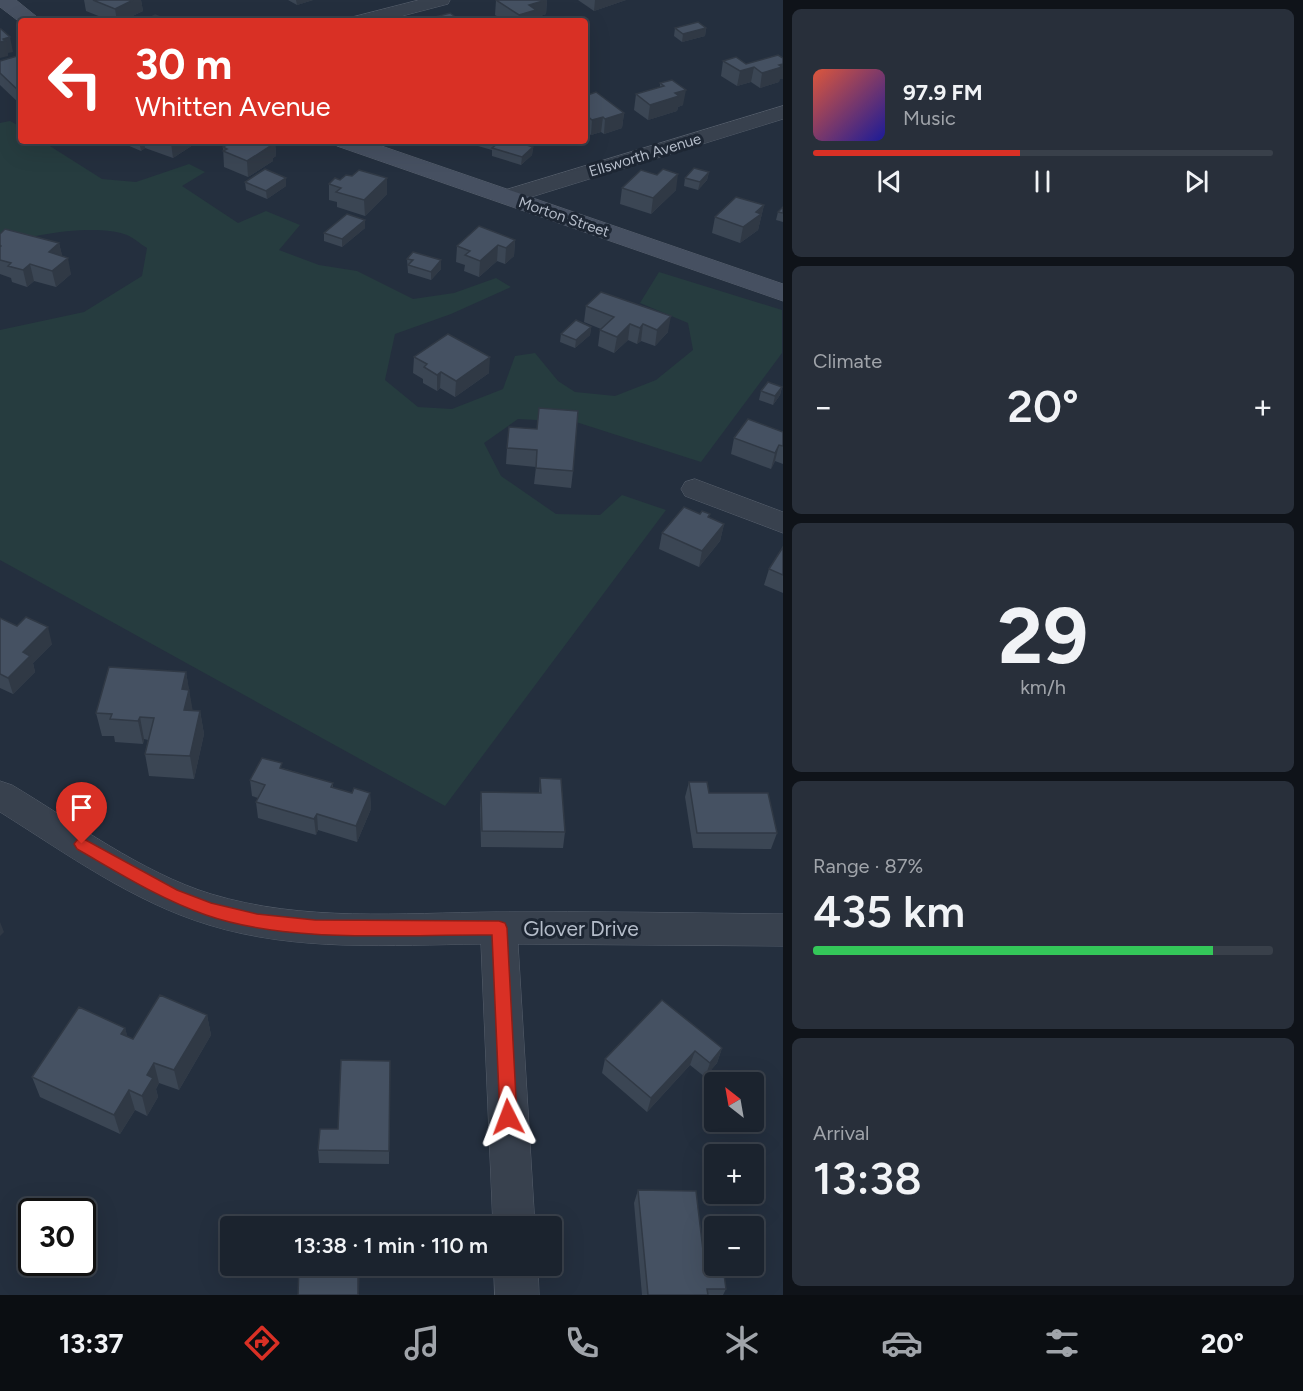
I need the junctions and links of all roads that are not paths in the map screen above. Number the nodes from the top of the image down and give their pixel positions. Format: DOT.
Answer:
graph roads {
  1 [pos="3,0"];
  2 [pos="441,0"];
  3 [pos="28,18"];
  4 [pos="372,18"];
  5 [pos="783,112"];
  6 [pos="354,144"];
  7 [pos="507,197"];
  8 [pos="783,293"];
  9 [pos="695,489"];
  10 [pos="783,523"];
  11 [pos="0,795"];
  12 [pos="499,928"];
  13 [pos="783,930"];
  14 [pos="513,1216"];
  15 [pos="516,1276"];
  16 [pos="517,1295"];
  1 -- 3 [label="street"];
  2 -- 4 [label="street"];
  5 -- 7 [label="street, Ellsworth Avenue"];
  6 -- 7 [label="street, Morton Street"];
  7 -- 8 [label="street, Morton Street"];
  9 -- 10 [label="street"];
  11 -- 12 [label="street"];
  12 -- 13 [label="street, Glover Drive"];
  12 -- 14 [label="street, Glover Drive"];
  15 -- 16 [label="street"];
}
